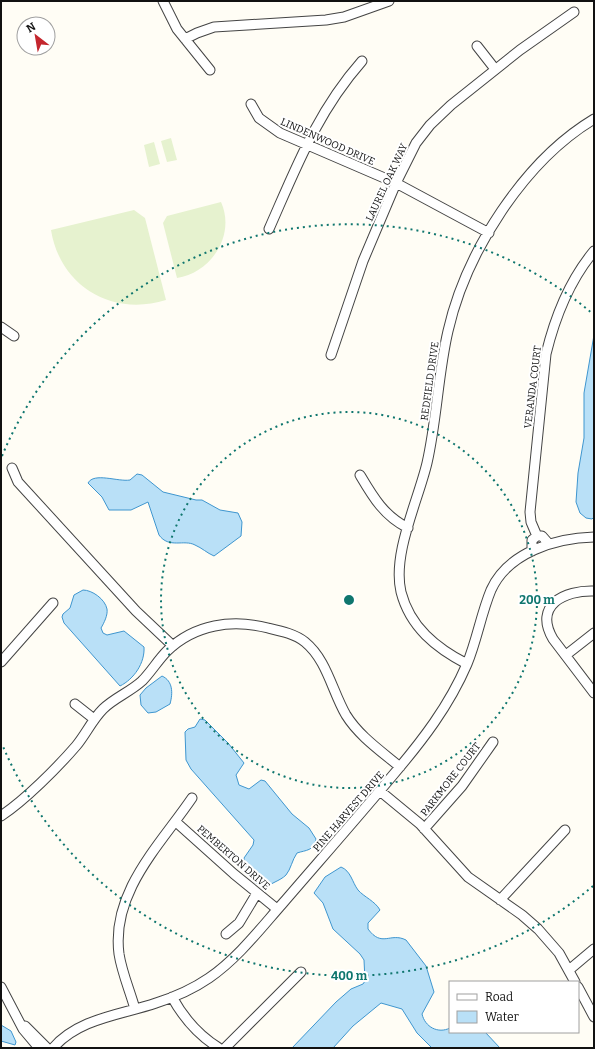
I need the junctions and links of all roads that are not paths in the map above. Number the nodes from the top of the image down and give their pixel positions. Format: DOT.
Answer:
graph roads {
  1 [pos="163,1"];
  2 [pos="389,1"];
  3 [pos="364,6"];
  4 [pos="574,12"];
  5 [pos="185,39"];
  6 [pos="477,46"];
  7 [pos="362,61"];
  8 [pos="495,69"];
  9 [pos="210,70"];
  10 [pos="251,104"];
  11 [pos="594,119"];
  12 [pos="306,145"];
  13 [pos="396,183"];
  14 [pos="269,229"];
  15 [pos="489,233"];
  16 [pos="594,250"];
  17 [pos="1,327"];
  18 [pos="14,336"];
  19 [pos="331,356"];
  20 [pos="12,468"];
  21 [pos="360,475"];
  22 [pos="408,528"];
  23 [pos="537,536"];
  24 [pos="594,537"];
  25 [pos="549,544"];
  26 [pos="532,551"];
  27 [pos="594,591"];
  28 [pos="54,603"];
  29 [pos="594,633"];
  30 [pos="172,646"];
  31 [pos="566,655"];
  32 [pos="1,662"];
  33 [pos="467,664"];
  34 [pos="594,693"];
  35 [pos="75,704"];
  36 [pos="94,719"];
  37 [pos="493,742"];
  38 [pos="400,767"];
  39 [pos="380,791"];
  40 [pos="192,798"];
  41 [pos="1,816"];
  42 [pos="176,822"];
  43 [pos="424,829"];
  44 [pos="565,830"];
  45 [pos="257,893"];
  46 [pos="500,900"];
  47 [pos="278,909"];
  48 [pos="226,934"];
  49 [pos="594,949"];
  50 [pos="570,970"];
  51 [pos="301,972"];
  52 [pos="576,981"];
  53 [pos="1,987"];
  54 [pos="579,989"];
  55 [pos="172,997"];
  56 [pos="135,1009"];
  57 [pos="594,1017"];
  58 [pos="19,1022"];
  59 [pos="39,1048"];
  60 [pos="47,1048"];
  61 [pos="53,1048"];
  62 [pos="219,1048"];
  63 [pos="225,1048"];
  1 -- 5 [label="street"];
  2 -- 3 [label="street"];
  3 -- 5 [label="street"];
  4 -- 8 [label="street, LAUREL OAK WAY"];
  5 -- 9 [label="street"];
  6 -- 8 [label="street"];
  7 -- 12 [label="street"];
  8 -- 13 [label="street, LAUREL OAK WAY"];
  10 -- 12 [label="street, LINDENWOOD DRIVE"];
  11 -- 15 [label="street, REDFIELD DRIVE"];
  12 -- 13 [label="street, LINDENWOOD DRIVE"];
  12 -- 14 [label="street"];
  13 -- 15 [label="street, LINDENWOOD DRIVE"];
  13 -- 19 [label="street, LAUREL OAK WAY"];
  15 -- 22 [label="street, REDFIELD DRIVE"];
  16 -- 23 [label="street, VERANDA COURT"];
  17 -- 18 [label="street"];
  20 -- 30 [label="street"];
  21 -- 22 [label="street"];
  22 -- 33 [label="street, REDFIELD DRIVE"];
  23 -- 25 [label="street"];
  23 -- 26 [label="street"];
  24 -- 25 [label="street, PINE HARVEST DRIVE"];
  25 -- 26 [label="street, PINE HARVEST DRIVE"];
  26 -- 33 [label="street, PINE HARVEST DRIVE"];
  27 -- 31 [label="street"];
  28 -- 32 [label="street"];
  29 -- 31 [label="street"];
  30 -- 36 [label="street"];
  30 -- 38 [label="street"];
  31 -- 34 [label="street"];
  33 -- 38 [label="street, PINE HARVEST DRIVE"];
  35 -- 36 [label="street"];
  36 -- 41 [label="street"];
  37 -- 43 [label="street, PARKMORE COURT"];
  38 -- 39 [label="street, PINE HARVEST DRIVE"];
  39 -- 43 [label="street"];
  39 -- 47 [label="street, PINE HARVEST DRIVE"];
  40 -- 42 [label="street"];
  42 -- 45 [label="street, PEMBERTON DRIVE"];
  42 -- 56 [label="street"];
  43 -- 46 [label="street"];
  44 -- 46 [label="street"];
  45 -- 47 [label="street, PEMBERTON DRIVE"];
  45 -- 48 [label="street"];
  46 -- 50 [label="street"];
  47 -- 55 [label="street, PINE HARVEST DRIVE"];
  49 -- 50 [label="street"];
  50 -- 52 [label="street"];
  51 -- 63 [label="street"];
  53 -- 58 [label="street"];
  54 -- 57 [label="street"];
  55 -- 56 [label="street, PINE HARVEST DRIVE"];
  55 -- 62 [label="street"];
  56 -- 61 [label="street, PINE HARVEST DRIVE"];
  58 -- 59 [label="street"];
  58 -- 60 [label="street"];
}
